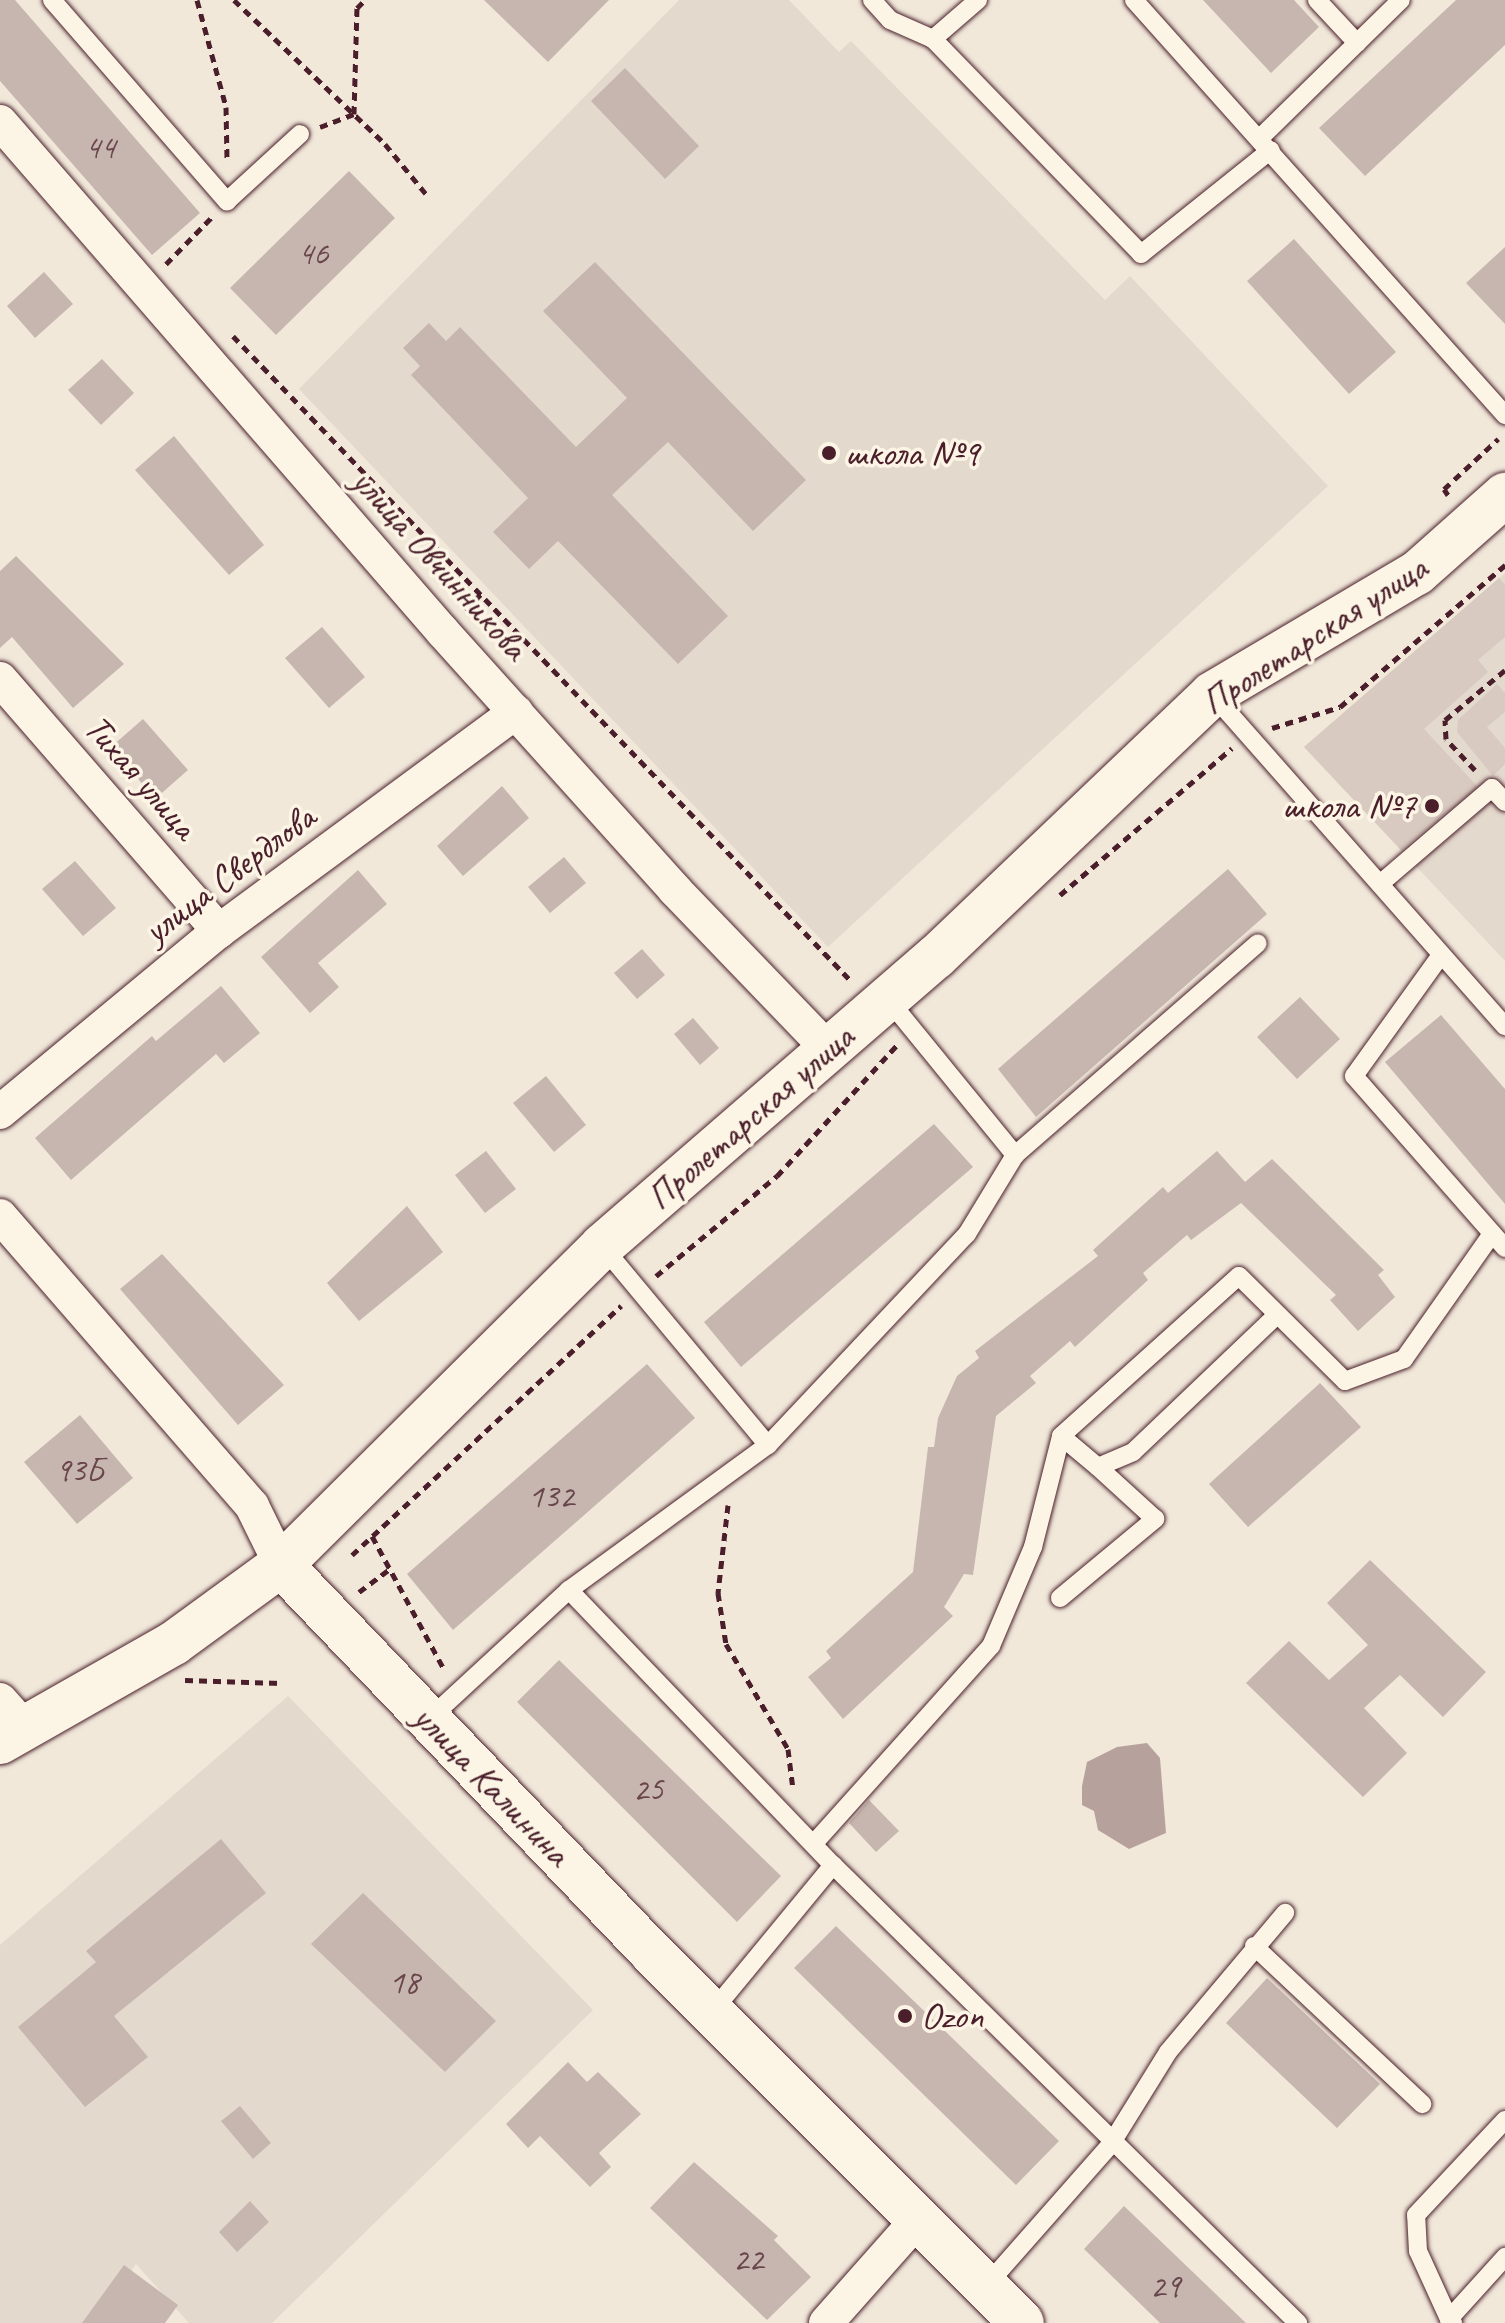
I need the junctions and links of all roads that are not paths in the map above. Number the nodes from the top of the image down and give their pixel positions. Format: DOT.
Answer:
graph roads {
  1 [pos="52,0"];
  2 [pos="872,0"];
  3 [pos="978,0"];
  4 [pos="1134,0"];
  5 [pos="1317,0"];
  6 [pos="1401,0"];
  7 [pos="933,39"];
  8 [pos="1357,43"];
  9 [pos="0,122"];
  10 [pos="300,134"];
  11 [pos="1265,144"];
  12 [pos="1504,411"];
  13 [pos="1505,495"];
  14 [pos="0,679"];
  15 [pos="1212,694"];
  16 [pos="516,712"];
  17 [pos="1499,795"];
  18 [pos="1381,883"];
  19 [pos="219,931"];
  20 [pos="1258,943"];
  21 [pos="1441,955"];
  22 [pos="872,994"];
  23 [pos="1505,1026"];
  24 [pos="829,1050"];
  25 [pos="0,1112"];
  26 [pos="1015,1155"];
  27 [pos="0,1216"];
  28 [pos="1498,1241"];
  29 [pos="602,1246"];
  30 [pos="1277,1315"];
  31 [pos="1061,1436"];
  32 [pos="768,1445"];
  33 [pos="1098,1467"];
  34 [pos="281,1565"];
  35 [pos="569,1590"];
  36 [pos="1060,1598"];
  37 [pos="443,1706"];
  38 [pos="8,1723"];
  39 [pos="816,1841"];
  40 [pos="833,1865"];
  41 [pos="1285,1913"];
  42 [pos="1254,1946"];
  43 [pos="711,2013"];
  44 [pos="1422,2104"];
  45 [pos="1505,2120"];
  46 [pos="1111,2144"];
  47 [pos="918,2219"];
  48 [pos="1505,2257"];
  49 [pos="985,2287"];
  50 [pos="1451,2321"];
  51 [pos="826,2323"];
  52 [pos="1022,2323"];
  53 [pos="1298,2323"];
  1 -- 10 [label="lane"];
  2 -- 7 [label="lane"];
  3 -- 7 [label="lane"];
  4 -- 11 [label="lane"];
  5 -- 8 [label="lane"];
  6 -- 8 [label="lane"];
  7 -- 11 [label="lane"];
  8 -- 11 [label="lane"];
  9 -- 16 [label="street, улица Овчинникова"];
  11 -- 12 [label="lane"];
  13 -- 15 [label="street, Пролетарская улица"];
  14 -- 19 [label="street, Тихая улица"];
  15 -- 18 [label="lane"];
  15 -- 22 [label="street, Пролетарская улица"];
  16 -- 19 [label="street, улица Свердлова"];
  16 -- 24 [label="street, улица Овчинникова"];
  17 -- 18 [label="lane"];
  18 -- 21 [label="lane"];
  19 -- 25 [label="street, улица Свердлова"];
  20 -- 26 [label="lane"];
  21 -- 23 [label="lane"];
  21 -- 28 [label="lane"];
  22 -- 24 [label="street, Пролетарская улица"];
  22 -- 26 [label="lane"];
  24 -- 29 [label="street, Пролетарская улица"];
  26 -- 32 [label="lane"];
  27 -- 34 [label="street, улица Калинина"];
  28 -- 30 [label="lane"];
  29 -- 32 [label="lane"];
  29 -- 34 [label="street, Пролетарская улица"];
  30 -- 31 [label="lane"];
  30 -- 33 [label="lane"];
  31 -- 33 [label="lane"];
  31 -- 39 [label="lane"];
  32 -- 35 [label="lane"];
  33 -- 36 [label="lane"];
  34 -- 37 [label="street, улица Калинина"];
  34 -- 38 [label="street, Пролетарская улица"];
  35 -- 37 [label="lane"];
  35 -- 39 [label="lane"];
  37 -- 43 [label="street, улица Калинина"];
  39 -- 40 [label="lane"];
  40 -- 43 [label="lane"];
  40 -- 46 [label="lane"];
  41 -- 42 [label="lane"];
  42 -- 44 [label="lane"];
  42 -- 46 [label="lane"];
  43 -- 47 [label="street, улица Калинина"];
  45 -- 50 [label="lane"];
  46 -- 49 [label="lane"];
  46 -- 53 [label="lane"];
  47 -- 49 [label="street, улица Калинина"];
  47 -- 51 [label="street"];
  48 -- 50 [label="lane"];
  49 -- 52 [label="street, улица Калинина"];
}
